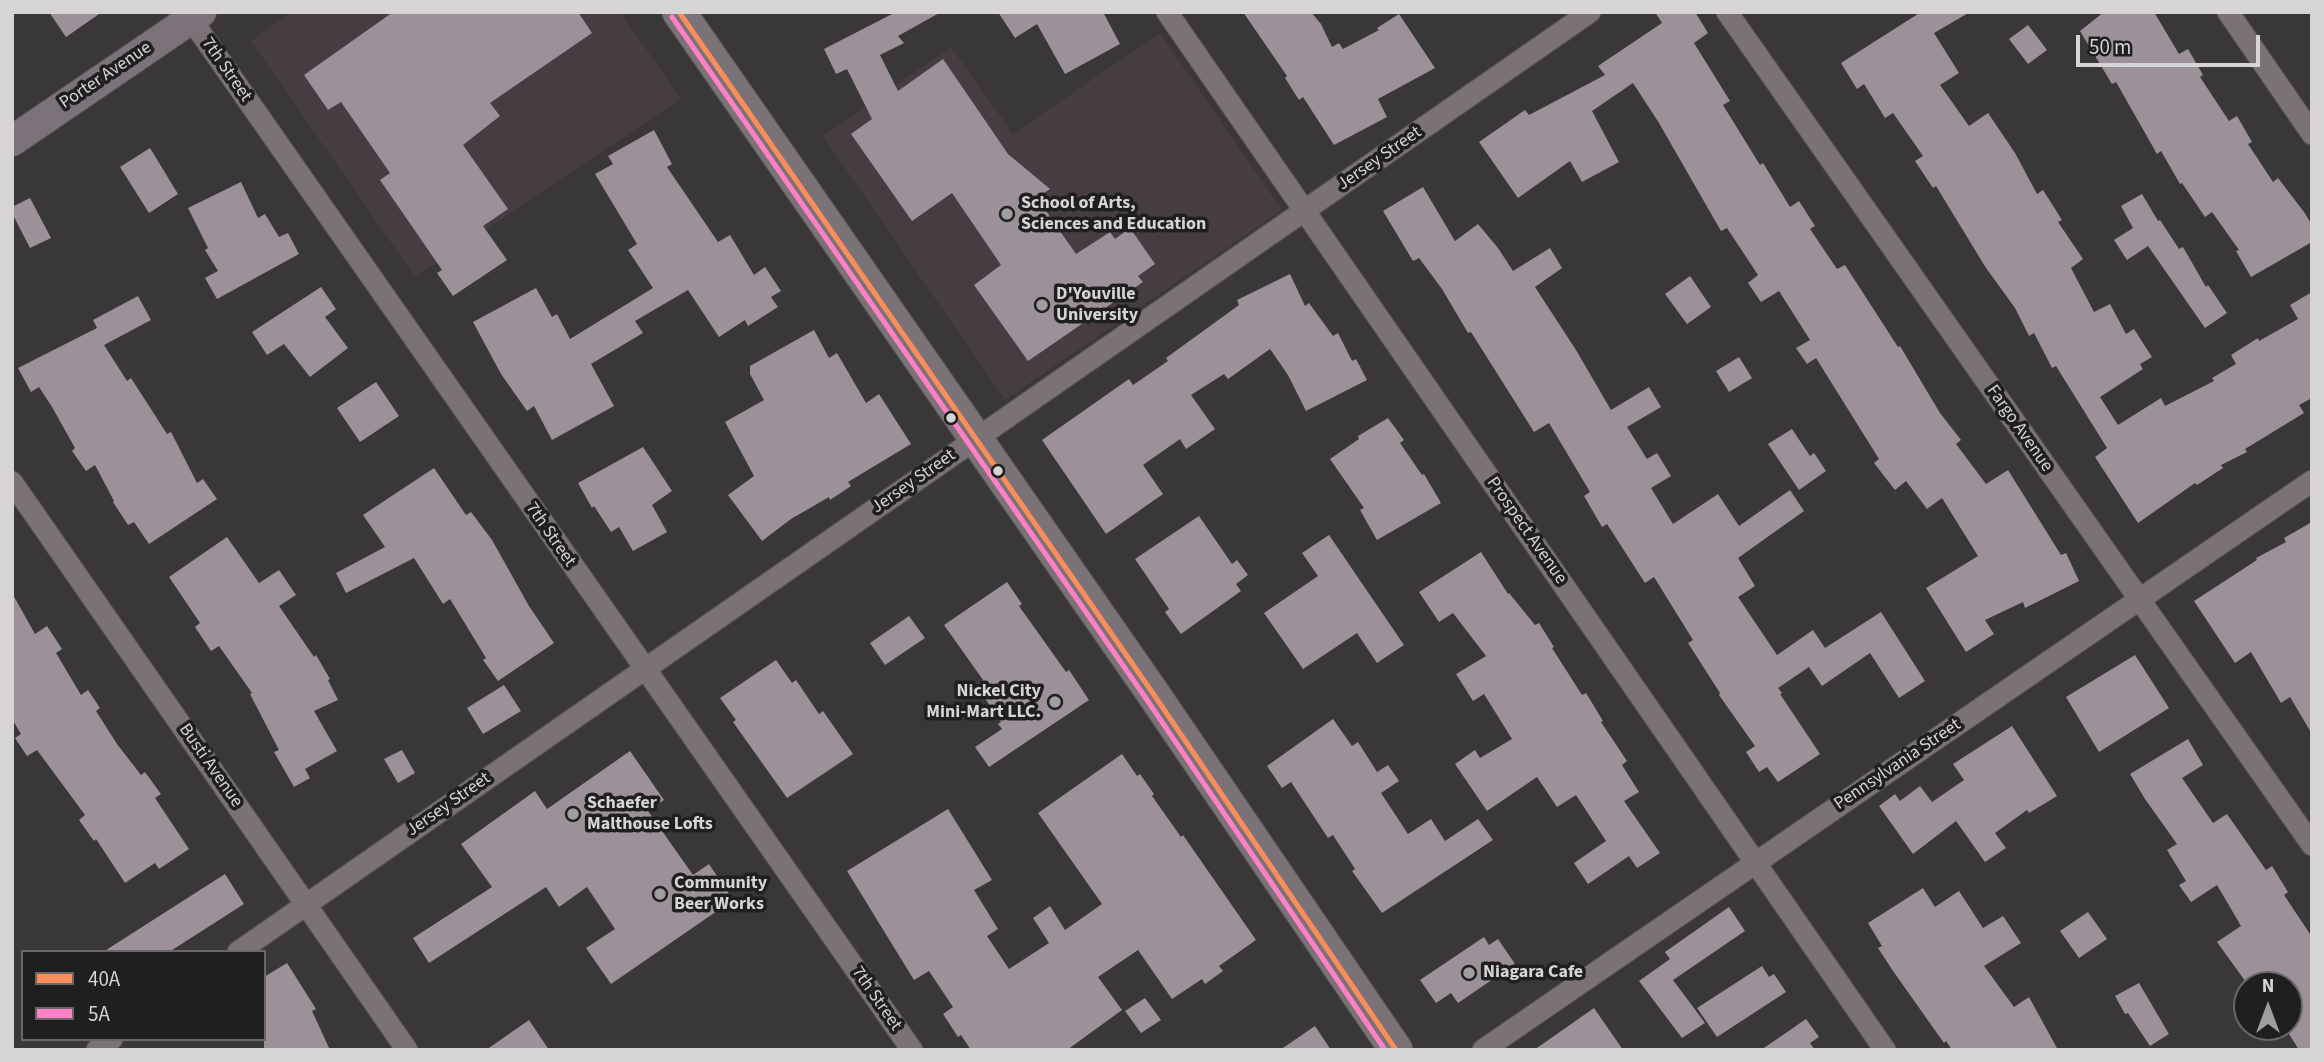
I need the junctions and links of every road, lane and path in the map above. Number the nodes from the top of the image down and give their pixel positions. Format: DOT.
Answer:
graph roads {
  1 [pos="679,12"];
  2 [pos="1167,12"];
  3 [pos="1590,12"];
  4 [pos="1727,12"];
  5 [pos="2228,12"];
  6 [pos="193,14"];
  7 [pos="2312,134"];
  8 [pos="12,141"];
  9 [pos="1304,211"];
  10 [pos="975,440"];
  11 [pos="2312,481"];
  12 [pos="12,482"];
  13 [pos="2139,599"];
  14 [pos="644,670"];
  15 [pos="2312,845"];
  16 [pos="1756,863"];
  17 [pos="306,905"];
  18 [pos="242,950"];
  19 [pos="407,1050"];
  20 [pos="912,1050"];
  21 [pos="1396,1050"];
  22 [pos="1483,1050"];
  23 [pos="1885,1050"];
  1 -- 10 [label="main road"];
  2 -- 9 [label="street, Prospect Avenue"];
  3 -- 9 [label="street, Jersey Street"];
  4 -- 13 [label="street, Fargo Avenue"];
  5 -- 7 [label="street"];
  6 -- 8 [label="street, Porter Avenue"];
  6 -- 14 [label="street, 7th Street"];
  9 -- 10 [label="street, Jersey Street"];
  9 -- 16 [label="street, Prospect Avenue"];
  10 -- 14 [label="street, Jersey Street"];
  10 -- 21 [label="main road"];
  11 -- 13 [label="street, Pennsylvania Street"];
  12 -- 17 [label="street, Busti Avenue"];
  13 -- 15 [label="street, Fargo Avenue"];
  13 -- 16 [label="street, Pennsylvania Street"];
  14 -- 17 [label="street, Jersey Street"];
  14 -- 20 [label="street, 7th Street"];
  16 -- 22 [label="street, Pennsylvania Street"];
  16 -- 23 [label="street, Prospect Avenue"];
  17 -- 18 [label="street, Jersey Street"];
  17 -- 19 [label="street, Busti Avenue"];
}
